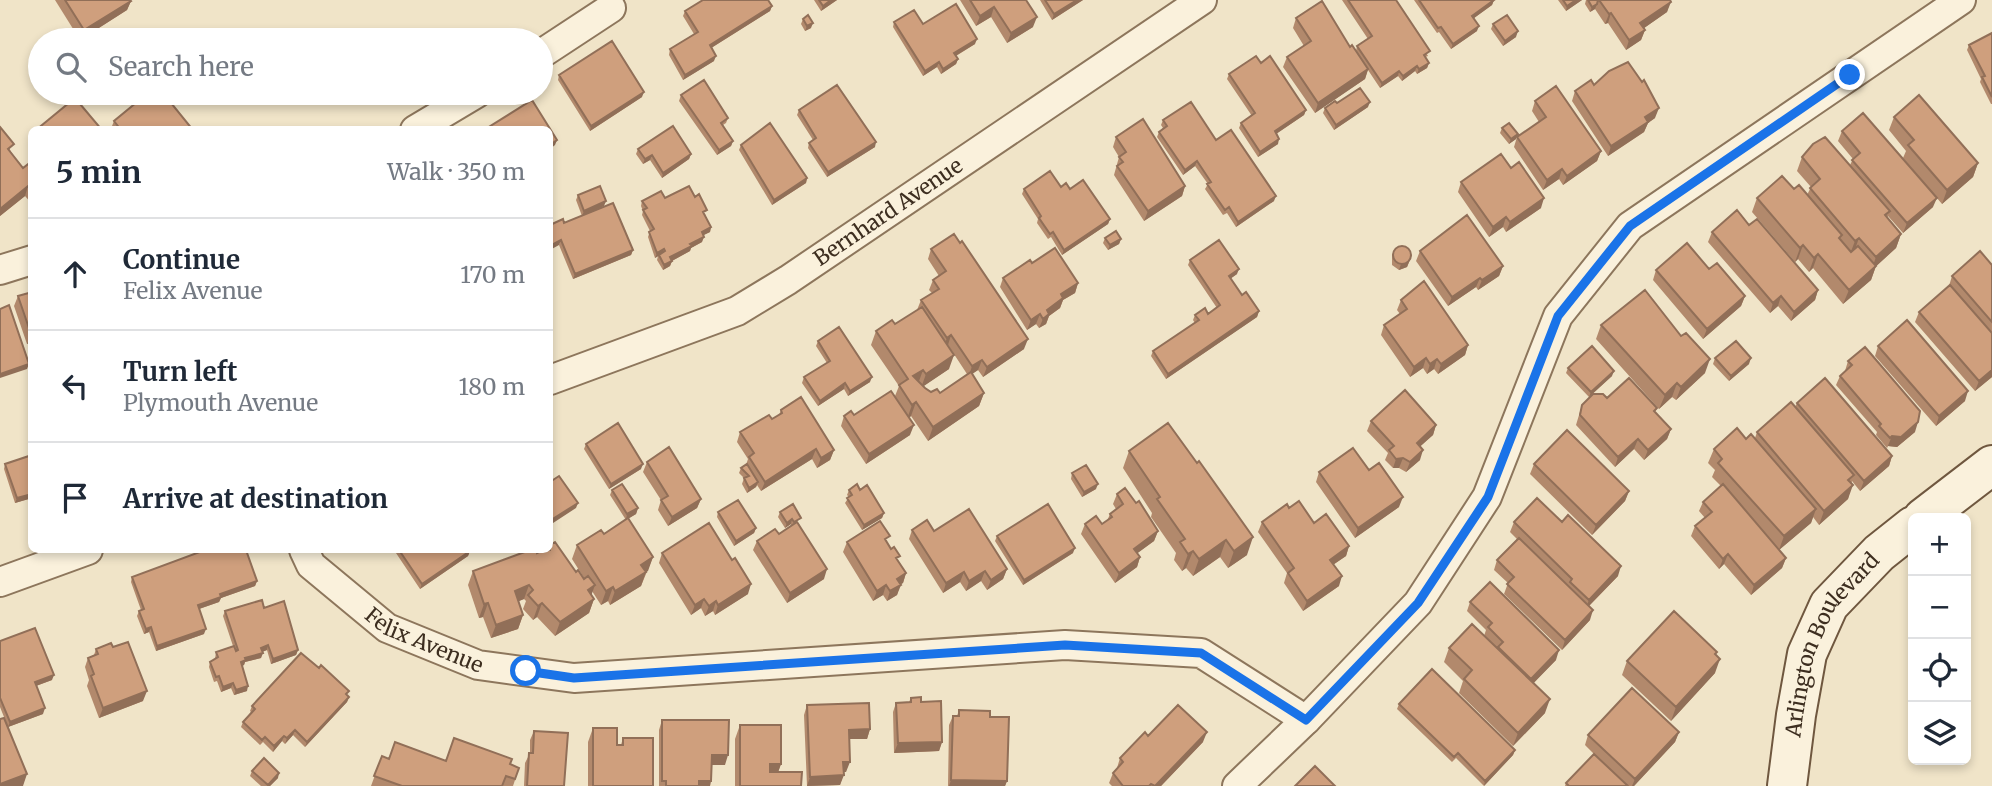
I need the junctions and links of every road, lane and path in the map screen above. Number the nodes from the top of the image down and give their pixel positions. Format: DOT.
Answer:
graph roads {
  1 [pos="1202,0"];
  2 [pos="1961,0"];
  3 [pos="611,8"];
  4 [pos="553,46"];
  5 [pos="457,105"];
  6 [pos="422,126"];
  7 [pos="28,261"];
  8 [pos="0,270"];
  9 [pos="553,379"];
  10 [pos="1992,465"];
  11 [pos="1930,513"];
  12 [pos="1908,530"];
  13 [pos="80,553"];
  14 [pos="306,553"];
  15 [pos="0,582"];
  16 [pos="1306,720"];
  17 [pos="1237,786"];
  18 [pos="1787,786"];
  1 -- 9 [label="street, Bernhard Avenue"];
  2 -- 16 [label="street"];
  3 -- 4 [label="street"];
  5 -- 6 [label="street"];
  7 -- 8 [label="street"];
  10 -- 11 [label="main road"];
  12 -- 18 [label="main road, Arlington Boulevard"];
  13 -- 15 [label="street"];
  14 -- 16 [label="street, Felix Avenue"];
  16 -- 17 [label="street"];
}
